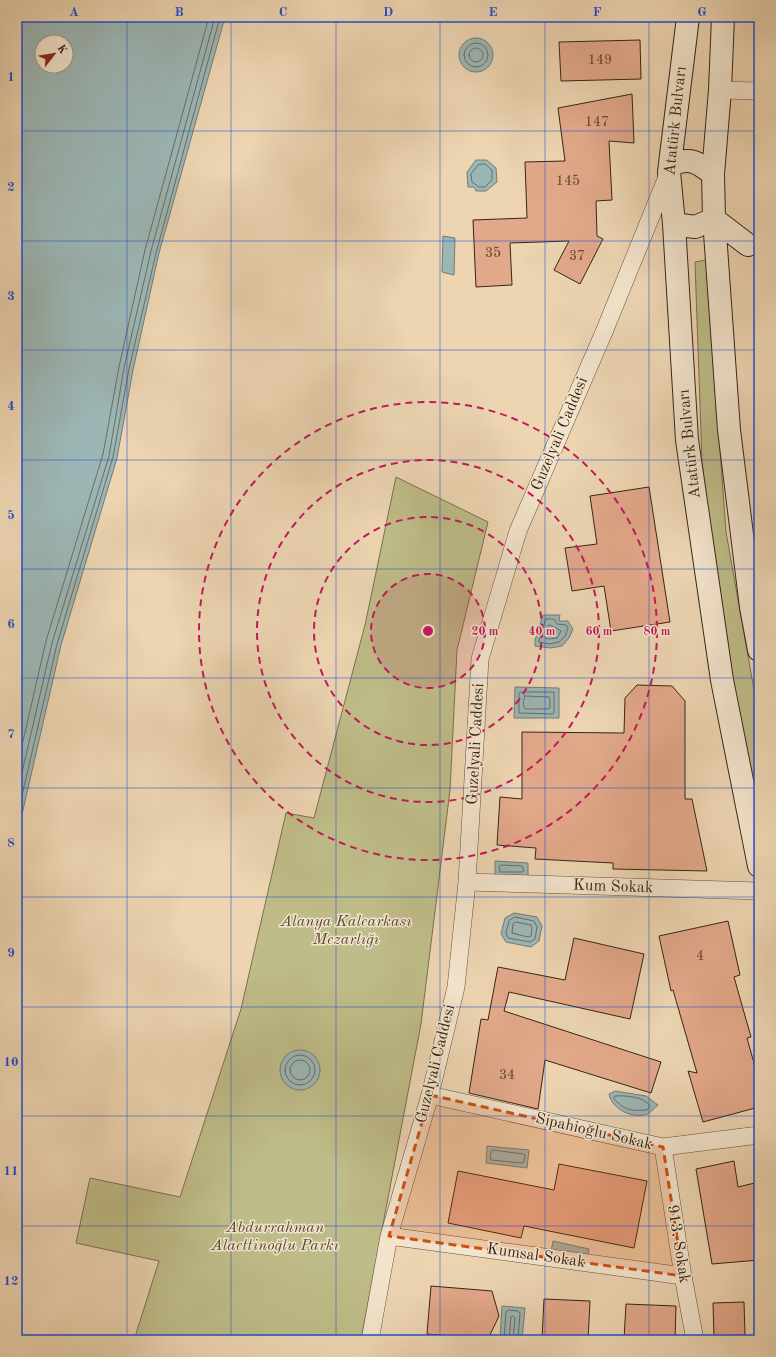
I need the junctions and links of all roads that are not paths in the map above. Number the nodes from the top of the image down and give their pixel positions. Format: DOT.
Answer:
graph roads {
  1 [pos="688,17"];
  2 [pos="723,17"];
  3 [pos="720,90"];
  4 [pos="759,91"];
  5 [pos="669,172"];
  6 [pos="713,174"];
  7 [pos="714,219"];
  8 [pos="674,224"];
  9 [pos="753,246"];
  10 [pos="717,260"];
  11 [pos="755,606"];
  12 [pos="759,650"];
  13 [pos="759,866"];
  14 [pos="467,882"];
  15 [pos="759,891"];
  16 [pos="430,1095"];
  17 [pos="759,1135"];
  18 [pos="663,1147"];
  19 [pos="389,1236"];
  20 [pos="683,1276"];
  21 [pos="370,1340"];
  22 [pos="695,1340"];
  1 -- 5 [label="street, Atatürk Bulvarı"];
  2 -- 3 [label="street"];
  3 -- 4 [label="street"];
  3 -- 6 [label="street"];
  5 -- 6 [label="street"];
  5 -- 8 [label="street, Atatürk Bulvarı"];
  5 -- 14 [label="street, Guzelyali Caddesi"];
  6 -- 7 [label="street"];
  7 -- 8 [label="street"];
  7 -- 9 [label="street"];
  7 -- 10 [label="street"];
  8 -- 13 [label="street, Atatürk Bulvarı"];
  9 -- 10 [label="street"];
  10 -- 11 [label="street"];
  11 -- 12 [label="street"];
  14 -- 15 [label="street, Kum Sokak"];
  14 -- 16 [label="street, Guzelyali Caddesi"];
  16 -- 18 [label="street, Sipahioğlu Sokak"];
  16 -- 19 [label="street, Guzelyali Caddesi"];
  17 -- 18 [label="street, Sipahioğlu Sokak"];
  18 -- 20 [label="street, 913. Sokak"];
  19 -- 20 [label="street, Kumsal Sokak"];
  19 -- 21 [label="street, Guzelyali Caddesi"];
  20 -- 22 [label="street, 913. Sokak"];
}
